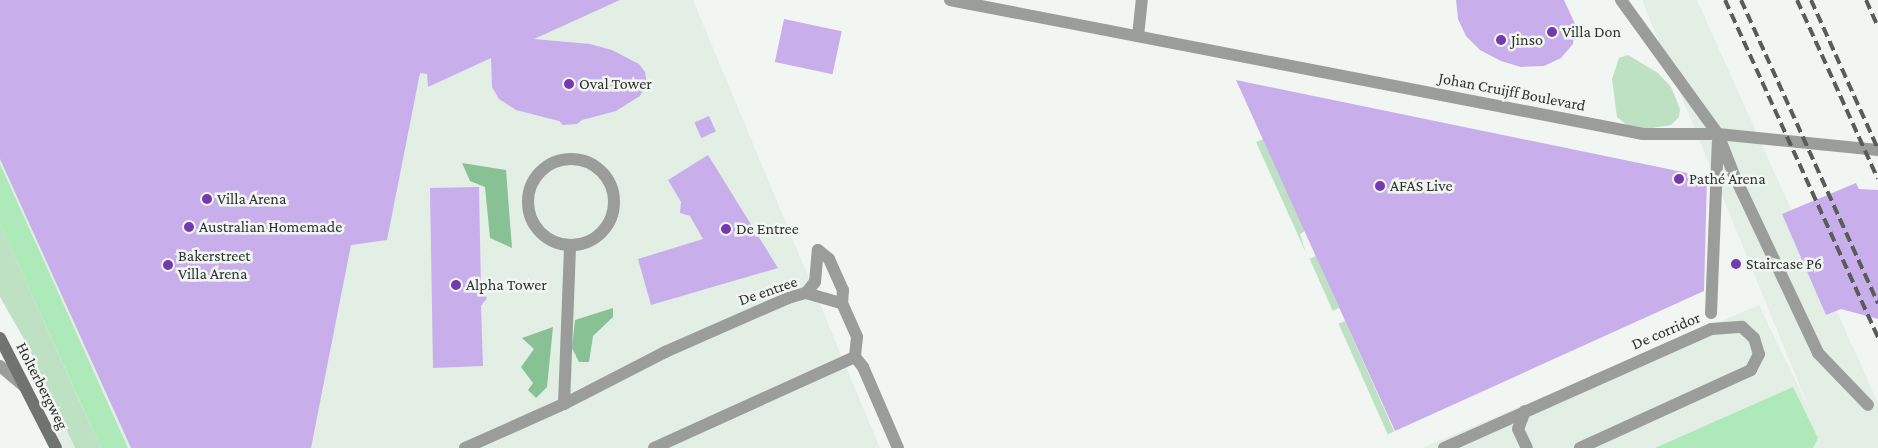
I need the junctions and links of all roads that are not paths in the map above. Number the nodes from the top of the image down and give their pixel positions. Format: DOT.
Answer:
graph roads {
  1 [pos="950,0"];
  2 [pos="1142,0"];
  3 [pos="1621,0"];
  4 [pos="1138,36"];
  5 [pos="1718,134"];
  6 [pos="1878,150"];
  7 [pos="570,247"];
  8 [pos="806,293"];
  9 [pos="842,303"];
  10 [pos="1711,313"];
  11 [pos="0,338"];
  12 [pos="855,357"];
  13 [pos="0,366"];
  14 [pos="26,387"];
  15 [pos="564,404"];
  16 [pos="1868,405"];
  17 [pos="1525,412"];
  18 [pos="56,448"];
  19 [pos="465,448"];
  20 [pos="654,448"];
  21 [pos="898,448"];
  22 [pos="1444,448"];
  23 [pos="1527,448"];
  24 [pos="1580,448"];
  1 -- 4 [label="street, Johan Cruijff Boulevard"];
  2 -- 4 [label="street"];
  3 -- 5 [label="street"];
  4 -- 5 [label="street, Johan Cruijff Boulevard"];
  5 -- 6 [label="street, Johan Cruijff Boulevard"];
  5 -- 10 [label="street"];
  5 -- 16 [label="street"];
  7 -- 7 [label="street"];
  7 -- 15 [label="street"];
  8 -- 9 [label="street, De entree"];
  8 -- 9 [label="street"];
  8 -- 15 [label="street, De entree"];
  9 -- 12 [label="street"];
  11 -- 14 [label="main road, Holterbergweg"];
  12 -- 20 [label="street"];
  12 -- 21 [label="street"];
  13 -- 14 [label="street"];
  14 -- 18 [label="main road, Holterbergweg"];
  15 -- 19 [label="street, De entree"];
  17 -- 22 [label="street, De corridor"];
  17 -- 23 [label="street"];
  17 -- 24 [label="street, De corridor"];
}
